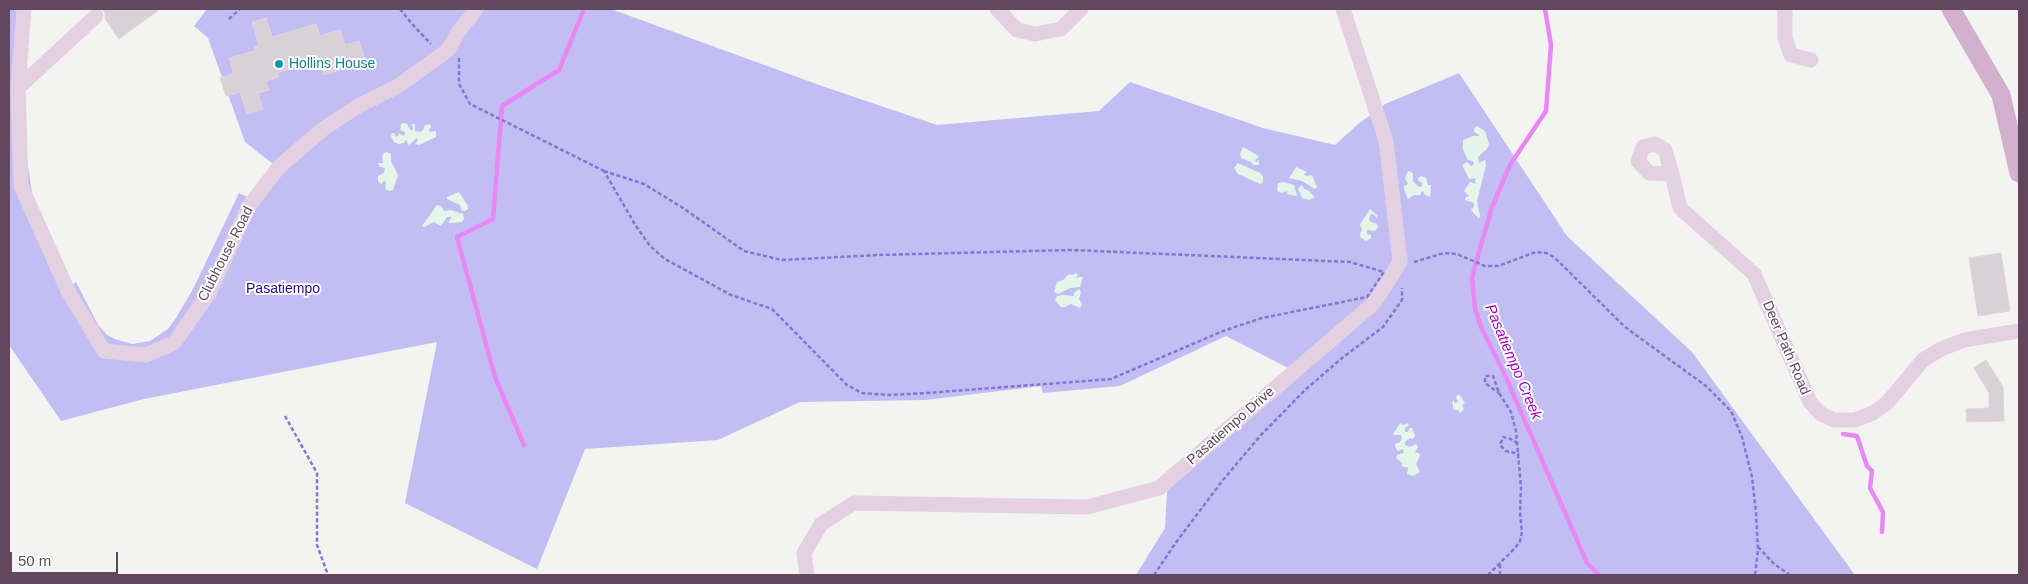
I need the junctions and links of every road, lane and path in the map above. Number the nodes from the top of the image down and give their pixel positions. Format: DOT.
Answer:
graph roads {
  1 [pos="24,9"];
  2 [pos="240,9"];
  3 [pos="476,9"];
  4 [pos="997,9"];
  5 [pos="1081,9"];
  6 [pos="1343,9"];
  7 [pos="1786,9"];
  8 [pos="1951,9"];
  9 [pos="96,16"];
  10 [pos="229,19"];
  11 [pos="1811,60"];
  12 [pos="18,88"];
  13 [pos="470,104"];
  14 [pos="604,171"];
  15 [pos="2019,173"];
  16 [pos="1672,174"];
  17 [pos="1412,263"];
  18 [pos="1392,277"];
  19 [pos="2019,331"];
  20 [pos="1498,393"];
  21 [pos="285,416"];
  22 [pos="1518,445"];
  23 [pos="1519,454"];
  24 [pos="1758,547"];
  25 [pos="1500,563"];
  26 [pos="328,575"];
  27 [pos="807,575"];
  28 [pos="1154,575"];
  29 [pos="1488,575"];
  30 [pos="1500,575"];
  31 [pos="1755,575"];
  32 [pos="1790,575"];
  1 -- 12 [label="street, Clubhouse Road"];
  2 -- 10 [label="path"];
  3 -- 12 [label="street, Clubhouse Road"];
  4 -- 5 [label="street"];
  6 -- 18 [label="street, Pasatiempo Drive"];
  7 -- 11 [label="street"];
  8 -- 15 [label="main road"];
  9 -- 12 [label="street"];
  13 -- 14 [label="path"];
  14 -- 14 [label="path"];
  16 -- 19 [label="street, Deer Path Road"];
  17 -- 24 [label="path"];
  18 -- 27 [label="street, Pasatiempo Drive"];
  18 -- 28 [label="path"];
  20 -- 20 [label="path"];
  20 -- 22 [label="path"];
  21 -- 26 [label="path"];
  22 -- 23 [label="path"];
  22 -- 23 [label="path"];
  23 -- 25 [label="path"];
  24 -- 31 [label="path"];
  24 -- 32 [label="path"];
  25 -- 29 [label="path"];
  25 -- 30 [label="path"];
}
